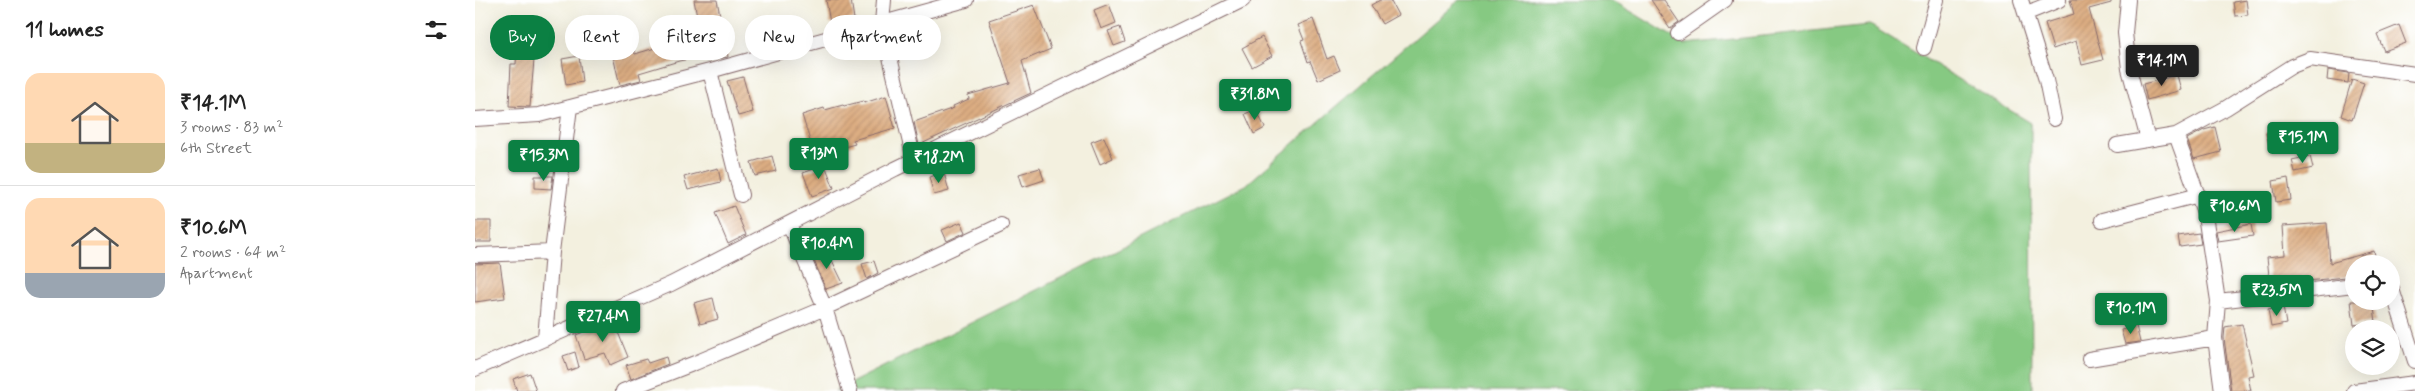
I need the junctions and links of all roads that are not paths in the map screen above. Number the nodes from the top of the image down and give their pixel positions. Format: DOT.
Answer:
graph roads {
  1 [pos="883,0"];
  2 [pos="966,0"];
  3 [pos="1243,0"];
  4 [pos="1725,0"];
  5 [pos="1937,0"];
  6 [pos="2059,0"];
  7 [pos="2129,0"];
  8 [pos="2024,6"];
  9 [pos="883,15"];
  10 [pos="912,15"];
  11 [pos="1678,33"];
  12 [pos="823,40"];
  13 [pos="1924,48"];
  14 [pos="892,60"];
  15 [pos="711,72"];
  16 [pos="2415,74"];
  17 [pos="570,107"];
  18 [pos="475,119"];
  19 [pos="2054,119"];
  20 [pos="2176,135"];
  21 [pos="2147,140"];
  22 [pos="2117,145"];
  23 [pos="915,160"];
  24 [pos="741,195"];
  25 [pos="2199,195"];
  26 [pos="2102,220"];
  27 [pos="789,224"];
  28 [pos="1001,225"];
  29 [pos="552,252"];
  30 [pos="475,255"];
  31 [pos="2345,285"];
  32 [pos="2218,301"];
  33 [pos="825,308"];
  34 [pos="2399,310"];
  35 [pos="2215,338"];
  36 [pos="545,339"];
  37 [pos="2089,359"];
  38 [pos="2415,361"];
  39 [pos="475,369"];
  40 [pos="2415,383"];
  41 [pos="623,391"];
  42 [pos="850,391"];
  43 [pos="2222,391"];
  44 [pos="2354,391"];
  1 -- 9 [label="street"];
  2 -- 10 [label="street"];
  3 -- 23 [label="street"];
  4 -- 11 [label="street"];
  5 -- 13 [label="street"];
  6 -- 8 [label="street"];
  7 -- 21 [label="street"];
  8 -- 19 [label="street"];
  12 -- 15 [label="street"];
  14 -- 23 [label="street"];
  15 -- 17 [label="street"];
  15 -- 24 [label="street"];
  16 -- 20 [label="street"];
  17 -- 18 [label="street"];
  17 -- 29 [label="street"];
  20 -- 21 [label="street"];
  20 -- 25 [label="street"];
  21 -- 22 [label="street"];
  23 -- 27 [label="street"];
  25 -- 26 [label="street"];
  25 -- 32 [label="street"];
  27 -- 33 [label="street"];
  27 -- 36 [label="street"];
  28 -- 33 [label="street"];
  29 -- 30 [label="street"];
  29 -- 36 [label="street"];
  31 -- 32 [label="street"];
  32 -- 35 [label="street"];
  33 -- 41 [label="street"];
  33 -- 42 [label="street"];
  34 -- 38 [label="street"];
  35 -- 37 [label="street"];
  35 -- 43 [label="street"];
  36 -- 39 [label="street"];
  40 -- 44 [label="street"];
}
